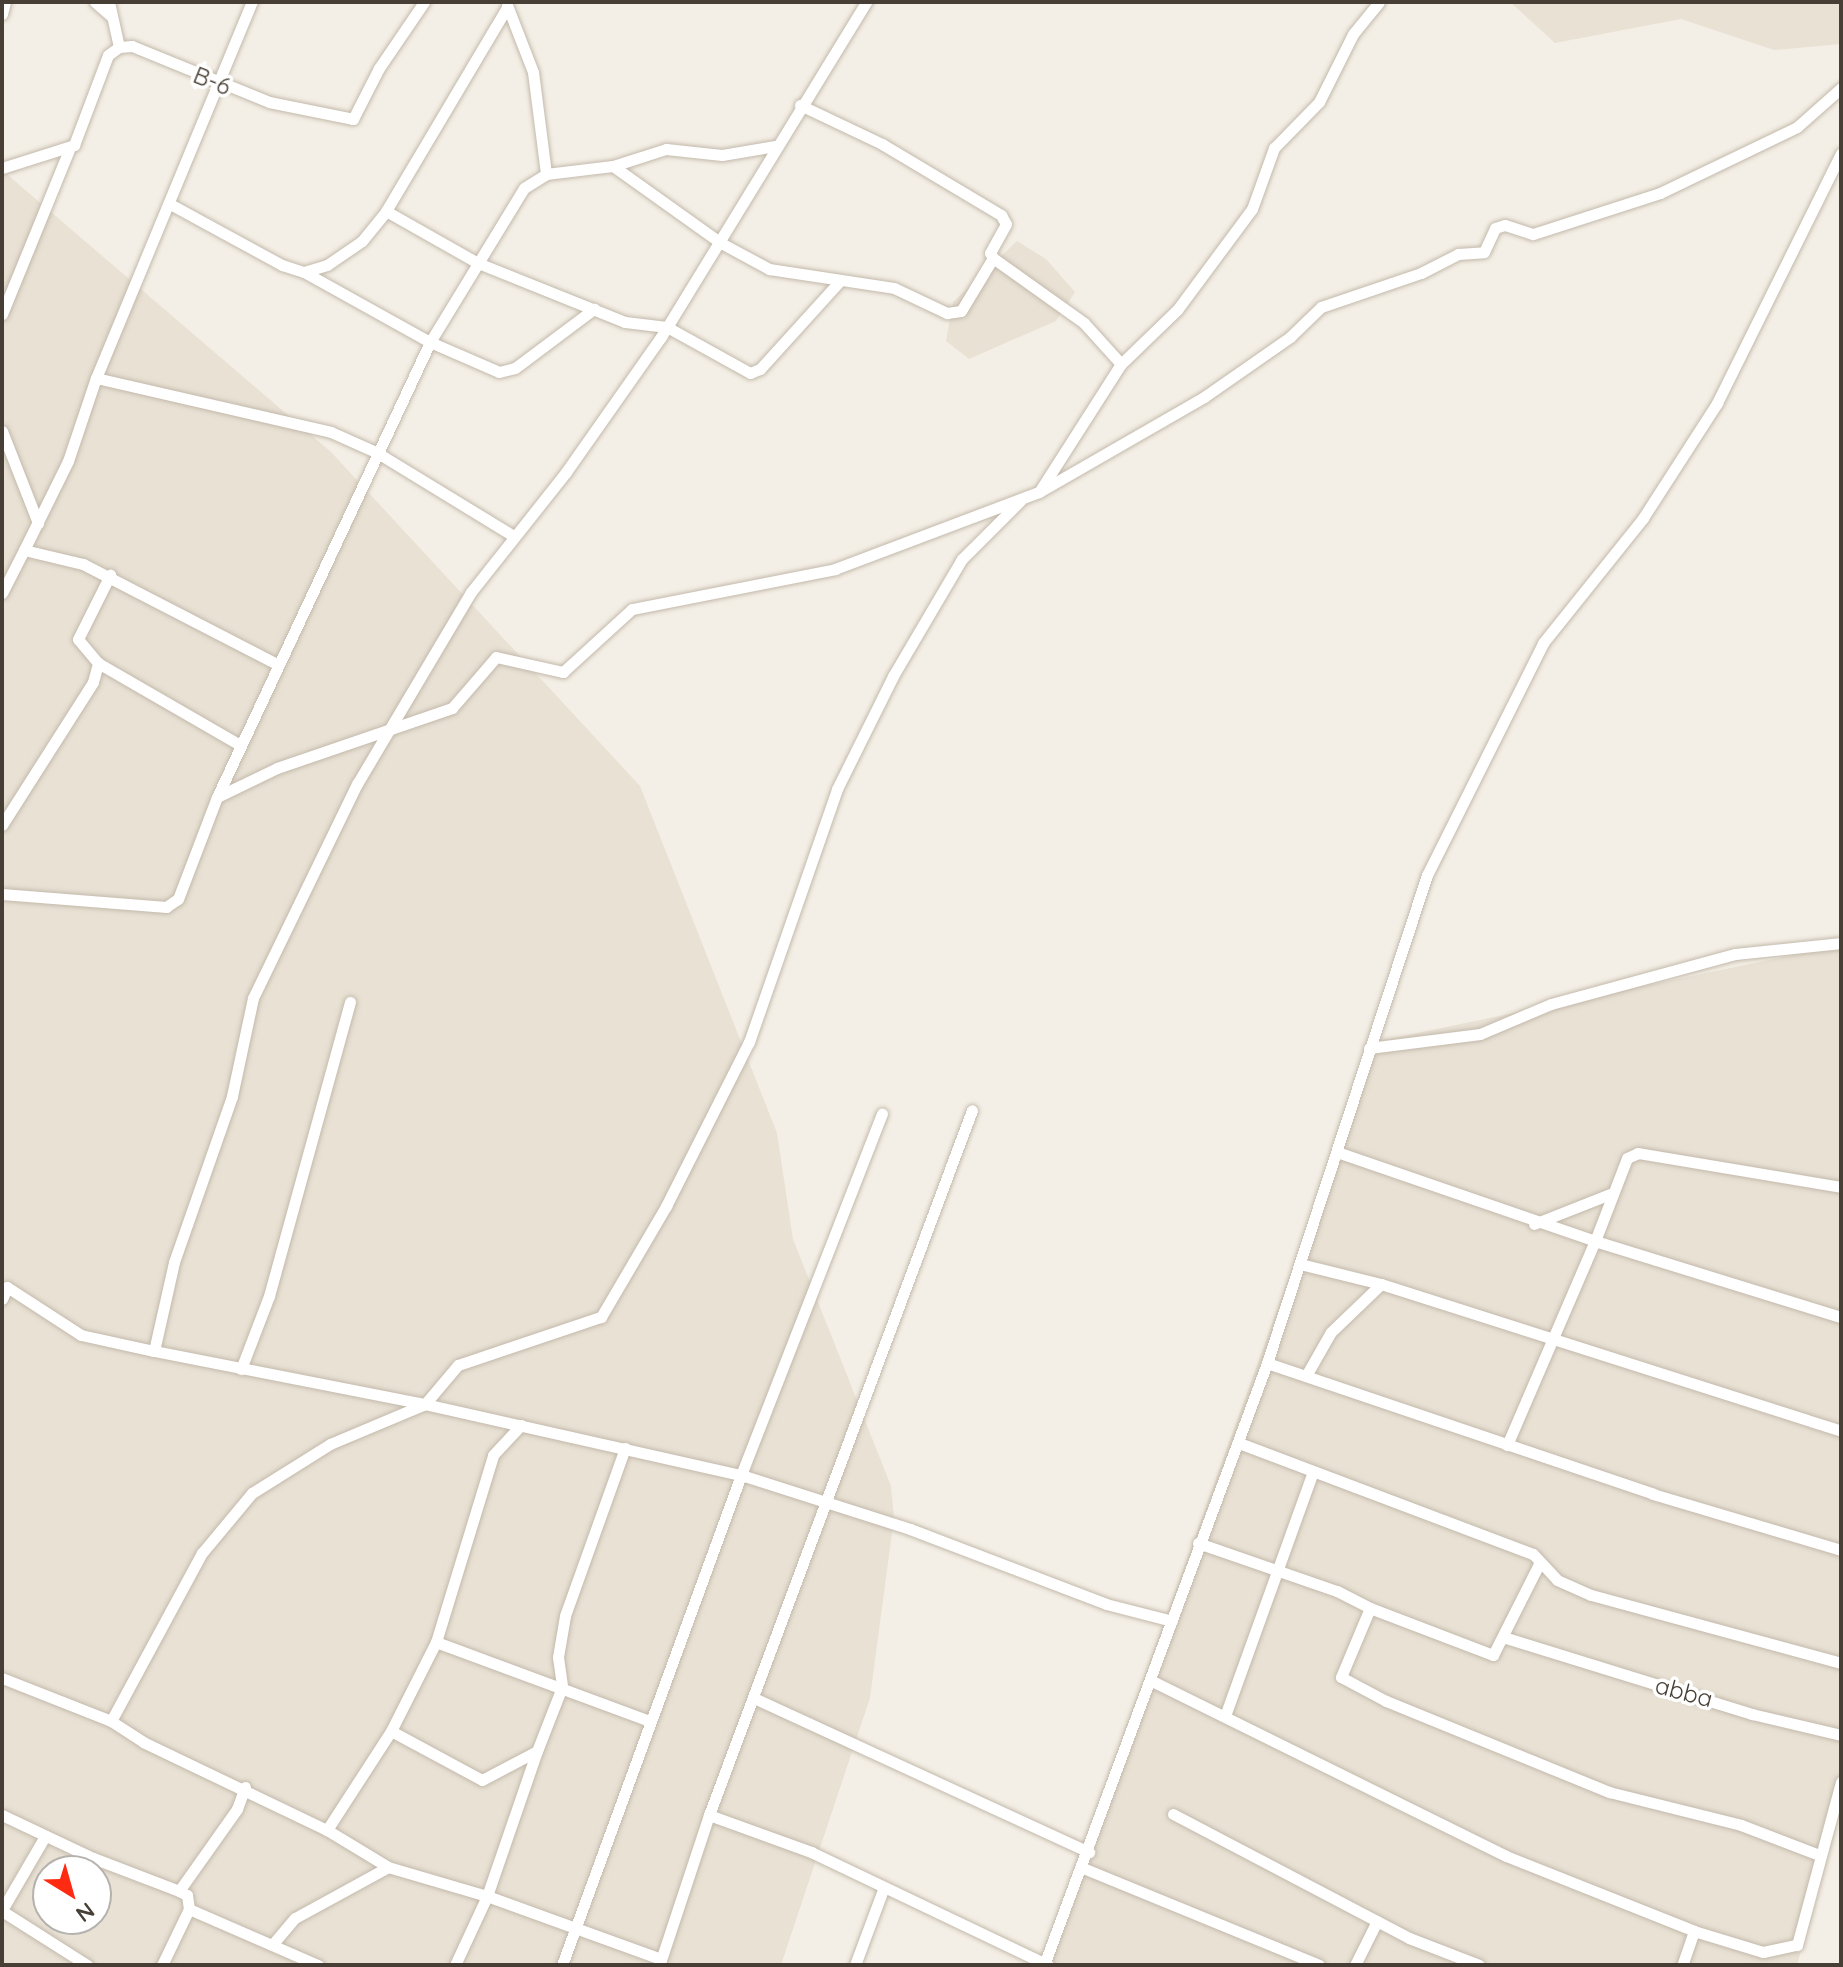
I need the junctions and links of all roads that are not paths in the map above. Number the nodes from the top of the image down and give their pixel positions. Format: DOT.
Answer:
graph roads {
  1 [pos="5,2"];
  2 [pos="95,2"];
  3 [pos="109,2"];
  4 [pos="252,2"];
  5 [pos="424,2"];
  6 [pos="866,2"];
  7 [pos="1379,2"];
  8 [pos="507,6"];
  9 [pos="2,14"];
  10 [pos="111,16"];
  11 [pos="119,47"];
  12 [pos="221,86"];
  13 [pos="1841,88"];
  14 [pos="800,105"];
  15 [pos="775,146"];
  16 [pos="69,150"];
  17 [pos="1841,153"];
  18 [pos="613,166"];
  19 [pos="2,168"];
  20 [pos="546,174"];
  21 [pos="170,204"];
  22 [pos="386,211"];
  23 [pos="721,243"];
  24 [pos="993,258"];
  25 [pos="478,263"];
  26 [pos="304,272"];
  27 [pos="839,282"];
  28 [pos="594,309"];
  29 [pos="2,314"];
  30 [pos="667,327"];
  31 [pos="430,342"];
  32 [pos="1121,364"];
  33 [pos="96,378"];
  34 [pos="2,431"];
  35 [pos="376,452"];
  36 [pos="1039,492"];
  37 [pos="1024,497"];
  38 [pos="38,523"];
  39 [pos="512,535"];
  40 [pos="24,550"];
  41 [pos="110,575"];
  42 [pos="2,593"];
  43 [pos="98,663"];
  44 [pos="279,665"];
  45 [pos="385,735"];
  46 [pos="240,745"];
  47 [pos="217,797"];
  48 [pos="2,825"];
  49 [pos="2,894"];
  50 [pos="1841,943"];
  51 [pos="350,1002"];
  52 [pos="1369,1048"];
  53 [pos="972,1110"];
  54 [pos="882,1113"];
  55 [pos="1337,1152"];
  56 [pos="1841,1187"];
  57 [pos="1610,1194"];
  58 [pos="1534,1224"];
  59 [pos="1595,1241"];
  60 [pos="1300,1264"];
  61 [pos="1381,1284"];
  62 [pos="4,1285"];
  63 [pos="2,1299"];
  64 [pos="1841,1317"];
  65 [pos="1552,1342"];
  66 [pos="154,1351"];
  67 [pos="1267,1363"];
  68 [pos="241,1369"];
  69 [pos="1307,1374"];
  70 [pos="425,1404"];
  71 [pos="521,1425"];
  72 [pos="1841,1431"];
  73 [pos="1239,1443"];
  74 [pos="1507,1445"];
  75 [pos="625,1448"];
  76 [pos="1313,1472"];
  77 [pos="741,1475"];
  78 [pos="826,1501"];
  79 [pos="1198,1543"];
  80 [pos="1841,1550"];
  81 [pos="1539,1564"];
  82 [pos="1277,1570"];
  83 [pos="1370,1608"];
  84 [pos="1172,1621"];
  85 [pos="1503,1637"];
  86 [pos="436,1642"];
  87 [pos="1841,1663"];
  88 [pos="2,1678"];
  89 [pos="1152,1681"];
  90 [pos="562,1687"];
  91 [pos="754,1698"];
  92 [pos="1225,1716"];
  93 [pos="111,1721"];
  94 [pos="650,1721"];
  95 [pos="391,1731"];
  96 [pos="1841,1735"];
  97 [pos="537,1751"];
  98 [pos="1841,1782"];
  99 [pos="245,1787"];
  100 [pos="1173,1814"];
  101 [pos="2,1815"];
  102 [pos="709,1815"];
  103 [pos="327,1830"];
  104 [pos="45,1836"];
  105 [pos="1089,1852"];
  106 [pos="1819,1855"];
  107 [pos="388,1867"];
  108 [pos="1083,1868"];
  109 [pos="884,1887"];
  110 [pos="179,1891"];
  111 [pos="487,1896"];
  112 [pos="189,1909"];
  113 [pos="2,1911"];
  114 [pos="1377,1921"];
  115 [pos="576,1928"];
  116 [pos="1694,1931"];
  117 [pos="272,1945"];
  118 [pos="660,1962"];
  119 [pos="1045,1964"];
  120 [pos="87,1965"];
  121 [pos="162,1965"];
  122 [pos="318,1965"];
  123 [pos="455,1965"];
  124 [pos="562,1965"];
  125 [pos="855,1965"];
  126 [pos="1319,1965"];
  127 [pos="1355,1965"];
  128 [pos="1479,1965"];
  129 [pos="1682,1965"];
  1 -- 9 [label="street"];
  2 -- 10 [label="street"];
  3 -- 10 [label="street"];
  4 -- 12 [label="street"];
  5 -- 12 [label="street, B-6"];
  6 -- 14 [label="street"];
  7 -- 32 [label="street"];
  8 -- 20 [label="street"];
  8 -- 22 [label="street"];
  10 -- 11 [label="street"];
  11 -- 12 [label="street, B-6"];
  11 -- 16 [label="street"];
  12 -- 21 [label="street"];
  13 -- 36 [label="street"];
  14 -- 15 [label="street"];
  14 -- 24 [label="street"];
  15 -- 18 [label="street"];
  15 -- 23 [label="street"];
  16 -- 19 [label="street"];
  16 -- 29 [label="street"];
  17 -- 52 [label="street"];
  18 -- 20 [label="street"];
  18 -- 23 [label="street"];
  20 -- 25 [label="street"];
  21 -- 26 [label="street"];
  21 -- 33 [label="street"];
  22 -- 25 [label="street"];
  22 -- 26 [label="street"];
  23 -- 27 [label="street"];
  23 -- 30 [label="street"];
  24 -- 27 [label="street"];
  24 -- 32 [label="street"];
  25 -- 28 [label="street"];
  25 -- 31 [label="street"];
  26 -- 31 [label="street"];
  27 -- 30 [label="street"];
  28 -- 30 [label="street"];
  28 -- 31 [label="street"];
  30 -- 39 [label="street"];
  31 -- 35 [label="street"];
  32 -- 36 [label="street"];
  33 -- 35 [label="street"];
  33 -- 38 [label="street"];
  34 -- 38 [label="street"];
  35 -- 39 [label="street"];
  35 -- 44 [label="street"];
  36 -- 37 [label="street"];
  37 -- 45 [label="street"];
  37 -- 70 [label="street"];
  38 -- 40 [label="street"];
  39 -- 45 [label="street"];
  40 -- 41 [label="street"];
  40 -- 42 [label="street"];
  41 -- 43 [label="street"];
  41 -- 44 [label="street"];
  43 -- 46 [label="street"];
  43 -- 48 [label="street"];
  44 -- 46 [label="street"];
  45 -- 47 [label="street"];
  45 -- 66 [label="street"];
  46 -- 47 [label="street"];
  47 -- 49 [label="street"];
  50 -- 52 [label="street"];
  51 -- 68 [label="street"];
  52 -- 55 [label="street"];
  53 -- 78 [label="street"];
  54 -- 77 [label="street"];
  55 -- 58 [label="street"];
  55 -- 60 [label="street"];
  56 -- 57 [label="street"];
  57 -- 58 [label="street"];
  57 -- 59 [label="street"];
  58 -- 59 [label="street"];
  59 -- 64 [label="street"];
  59 -- 65 [label="street"];
  60 -- 61 [label="street"];
  60 -- 67 [label="street"];
  61 -- 65 [label="street"];
  61 -- 69 [label="street"];
  62 -- 63 [label="street"];
  62 -- 66 [label="street"];
  65 -- 72 [label="street"];
  65 -- 74 [label="street"];
  66 -- 68 [label="street"];
  67 -- 69 [label="street"];
  67 -- 73 [label="street"];
  68 -- 70 [label="street"];
  69 -- 74 [label="street"];
  70 -- 71 [label="street"];
  70 -- 93 [label="street"];
  71 -- 75 [label="street"];
  71 -- 86 [label="street"];
  73 -- 76 [label="street"];
  73 -- 79 [label="street"];
  74 -- 80 [label="street"];
  75 -- 77 [label="street"];
  75 -- 90 [label="street"];
  76 -- 81 [label="street"];
  76 -- 82 [label="street"];
  77 -- 78 [label="street"];
  77 -- 94 [label="street"];
  78 -- 84 [label="street"];
  78 -- 91 [label="street"];
  79 -- 82 [label="street"];
  79 -- 84 [label="street"];
  81 -- 85 [label="street"];
  81 -- 87 [label="street"];
  82 -- 83 [label="street"];
  82 -- 92 [label="street"];
  83 -- 85 [label="street"];
  83 -- 106 [label="street"];
  84 -- 89 [label="street"];
  85 -- 96 [label="street, abba"];
  86 -- 90 [label="street"];
  86 -- 95 [label="street"];
  88 -- 93 [label="street"];
  89 -- 92 [label="street"];
  89 -- 105 [label="street"];
  90 -- 94 [label="street"];
  90 -- 97 [label="street"];
  91 -- 102 [label="street"];
  91 -- 105 [label="street"];
  92 -- 116 [label="street"];
  93 -- 99 [label="street"];
  94 -- 115 [label="street"];
  95 -- 97 [label="street"];
  95 -- 103 [label="street"];
  97 -- 111 [label="street"];
  98 -- 106 [label="street"];
  99 -- 103 [label="street"];
  99 -- 110 [label="street"];
  100 -- 114 [label="street"];
  101 -- 104 [label="street"];
  102 -- 109 [label="street"];
  102 -- 118 [label="street"];
  103 -- 107 [label="street"];
  104 -- 110 [label="street"];
  104 -- 113 [label="street"];
  105 -- 108 [label="street"];
  106 -- 116 [label="street"];
  107 -- 111 [label="street"];
  107 -- 117 [label="street"];
  108 -- 119 [label="street"];
  108 -- 126 [label="street"];
  109 -- 119 [label="street"];
  109 -- 125 [label="street"];
  110 -- 112 [label="street"];
  111 -- 115 [label="street"];
  111 -- 123 [label="street"];
  112 -- 117 [label="street"];
  112 -- 121 [label="street"];
  113 -- 120 [label="street"];
  114 -- 127 [label="street"];
  114 -- 128 [label="street"];
  115 -- 118 [label="street"];
  115 -- 124 [label="street"];
  116 -- 129 [label="street"];
  117 -- 122 [label="street"];
}
